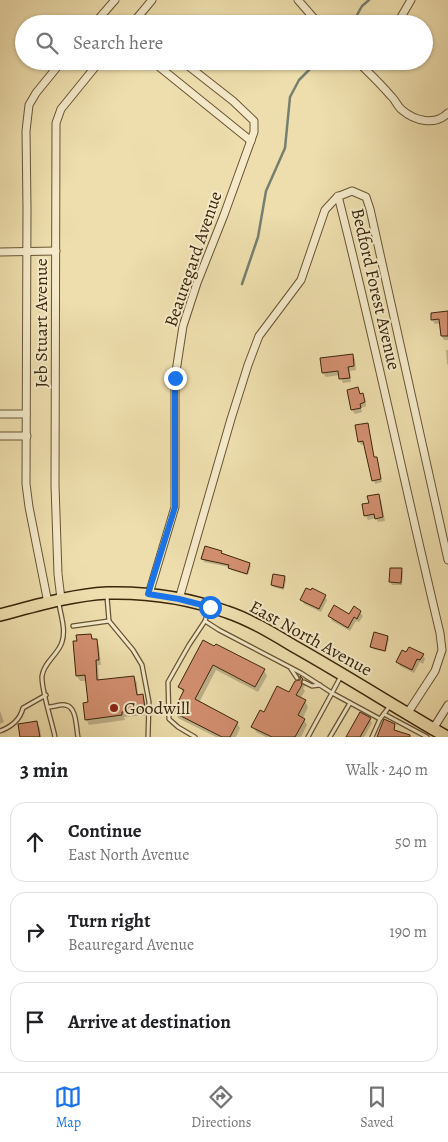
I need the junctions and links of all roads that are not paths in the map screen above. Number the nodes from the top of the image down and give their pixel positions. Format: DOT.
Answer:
graph roads {
  1 [pos="114,0"];
  2 [pos="152,0"];
  3 [pos="298,0"];
  4 [pos="411,0"];
  5 [pos="102,15"];
  6 [pos="140,15"];
  7 [pos="311,15"];
  8 [pos="402,15"];
  9 [pos="55,70"];
  10 [pos="93,70"];
  11 [pos="163,70"];
  12 [pos="193,70"];
  13 [pos="366,70"];
  14 [pos="448,113"];
  15 [pos="251,142"];
  16 [pos="338,196"];
  17 [pos="27,251"];
  18 [pos="56,251"];
  19 [pos="0,252"];
  20 [pos="0,414"];
  21 [pos="26,414"];
  22 [pos="0,436"];
  23 [pos="27,436"];
  24 [pos="448,560"];
  25 [pos="106,594"];
  26 [pos="148,594"];
  27 [pos="179,599"];
  28 [pos="56,600"];
  29 [pos="210,607"];
  30 [pos="0,615"];
  31 [pos="109,621"];
  32 [pos="205,621"];
  33 [pos="73,626"];
  34 [pos="289,667"];
  35 [pos="343,674"];
  36 [pos="297,678"];
  37 [pos="304,682"];
  38 [pos="320,685"];
  39 [pos="332,693"];
  40 [pos="46,695"];
  41 [pos="350,703"];
  42 [pos="448,704"];
  43 [pos="49,707"];
  44 [pos="388,709"];
  45 [pos="408,714"];
  46 [pos="380,719"];
  47 [pos="0,731"];
  48 [pos="428,732"];
  49 [pos="56,737"];
  50 [pos="78,737"];
  51 [pos="148,737"];
  52 [pos="195,737"];
  53 [pos="308,737"];
  54 [pos="330,737"];
  55 [pos="372,737"];
  56 [pos="447,737"];
  1 -- 5 [label="street"];
  2 -- 6 [label="street"];
  3 -- 7 [label="street"];
  4 -- 8 [label="street"];
  9 -- 17 [label="street, Jeb Stuart Avenue"];
  10 -- 18 [label="street, Jeb Stuart Avenue"];
  11 -- 15 [label="street"];
  12 -- 15 [label="street, Beauregard Avenue"];
  13 -- 14 [label="street"];
  15 -- 26 [label="street, Beauregard Avenue"];
  16 -- 24 [label="street, Bedford Forest Avenue"];
  16 -- 27 [label="street"];
  16 -- 45 [label="street, Bedford Forest Avenue"];
  17 -- 18 [label="street"];
  17 -- 19 [label="street"];
  17 -- 21 [label="street, Jeb Stuart Avenue"];
  18 -- 28 [label="street, Jeb Stuart Avenue"];
  20 -- 21 [label="street"];
  21 -- 23 [label="street, Jeb Stuart Avenue"];
  22 -- 23 [label="street"];
  23 -- 28 [label="street, Jeb Stuart Avenue"];
  25 -- 26 [label="main road, East North Avenue"];
  25 -- 28 [label="main road, East North Avenue"];
  25 -- 31 [label="lane"];
  26 -- 27 [label="main road, East North Avenue"];
  27 -- 29 [label="main road, East North Avenue"];
  28 -- 30 [label="main road, East North Avenue"];
  28 -- 40 [label="lane"];
  29 -- 32 [label="lane"];
  29 -- 35 [label="main road, East North Avenue"];
  31 -- 33 [label="lane"];
  31 -- 51 [label="lane"];
  32 -- 34 [label="lane"];
  32 -- 52 [label="lane"];
  34 -- 36 [label="lane"];
  34 -- 38 [label="lane"];
  35 -- 39 [label="lane"];
  35 -- 44 [label="main road, East North Avenue"];
  37 -- 38 [label="lane"];
  38 -- 39 [label="lane"];
  39 -- 41 [label="lane"];
  39 -- 53 [label="lane"];
  40 -- 43 [label="lane"];
  40 -- 47 [label="lane"];
  41 -- 46 [label="lane"];
  41 -- 54 [label="lane"];
  42 -- 48 [label="street"];
  43 -- 49 [label="lane"];
  43 -- 50 [label="lane"];
  44 -- 45 [label="main road, East North Avenue"];
  44 -- 46 [label="lane"];
  44 -- 48 [label="lane"];
  45 -- 48 [label="main road, East North Avenue"];
  46 -- 55 [label="lane"];
  48 -- 56 [label="main road, East North Avenue"];
}
